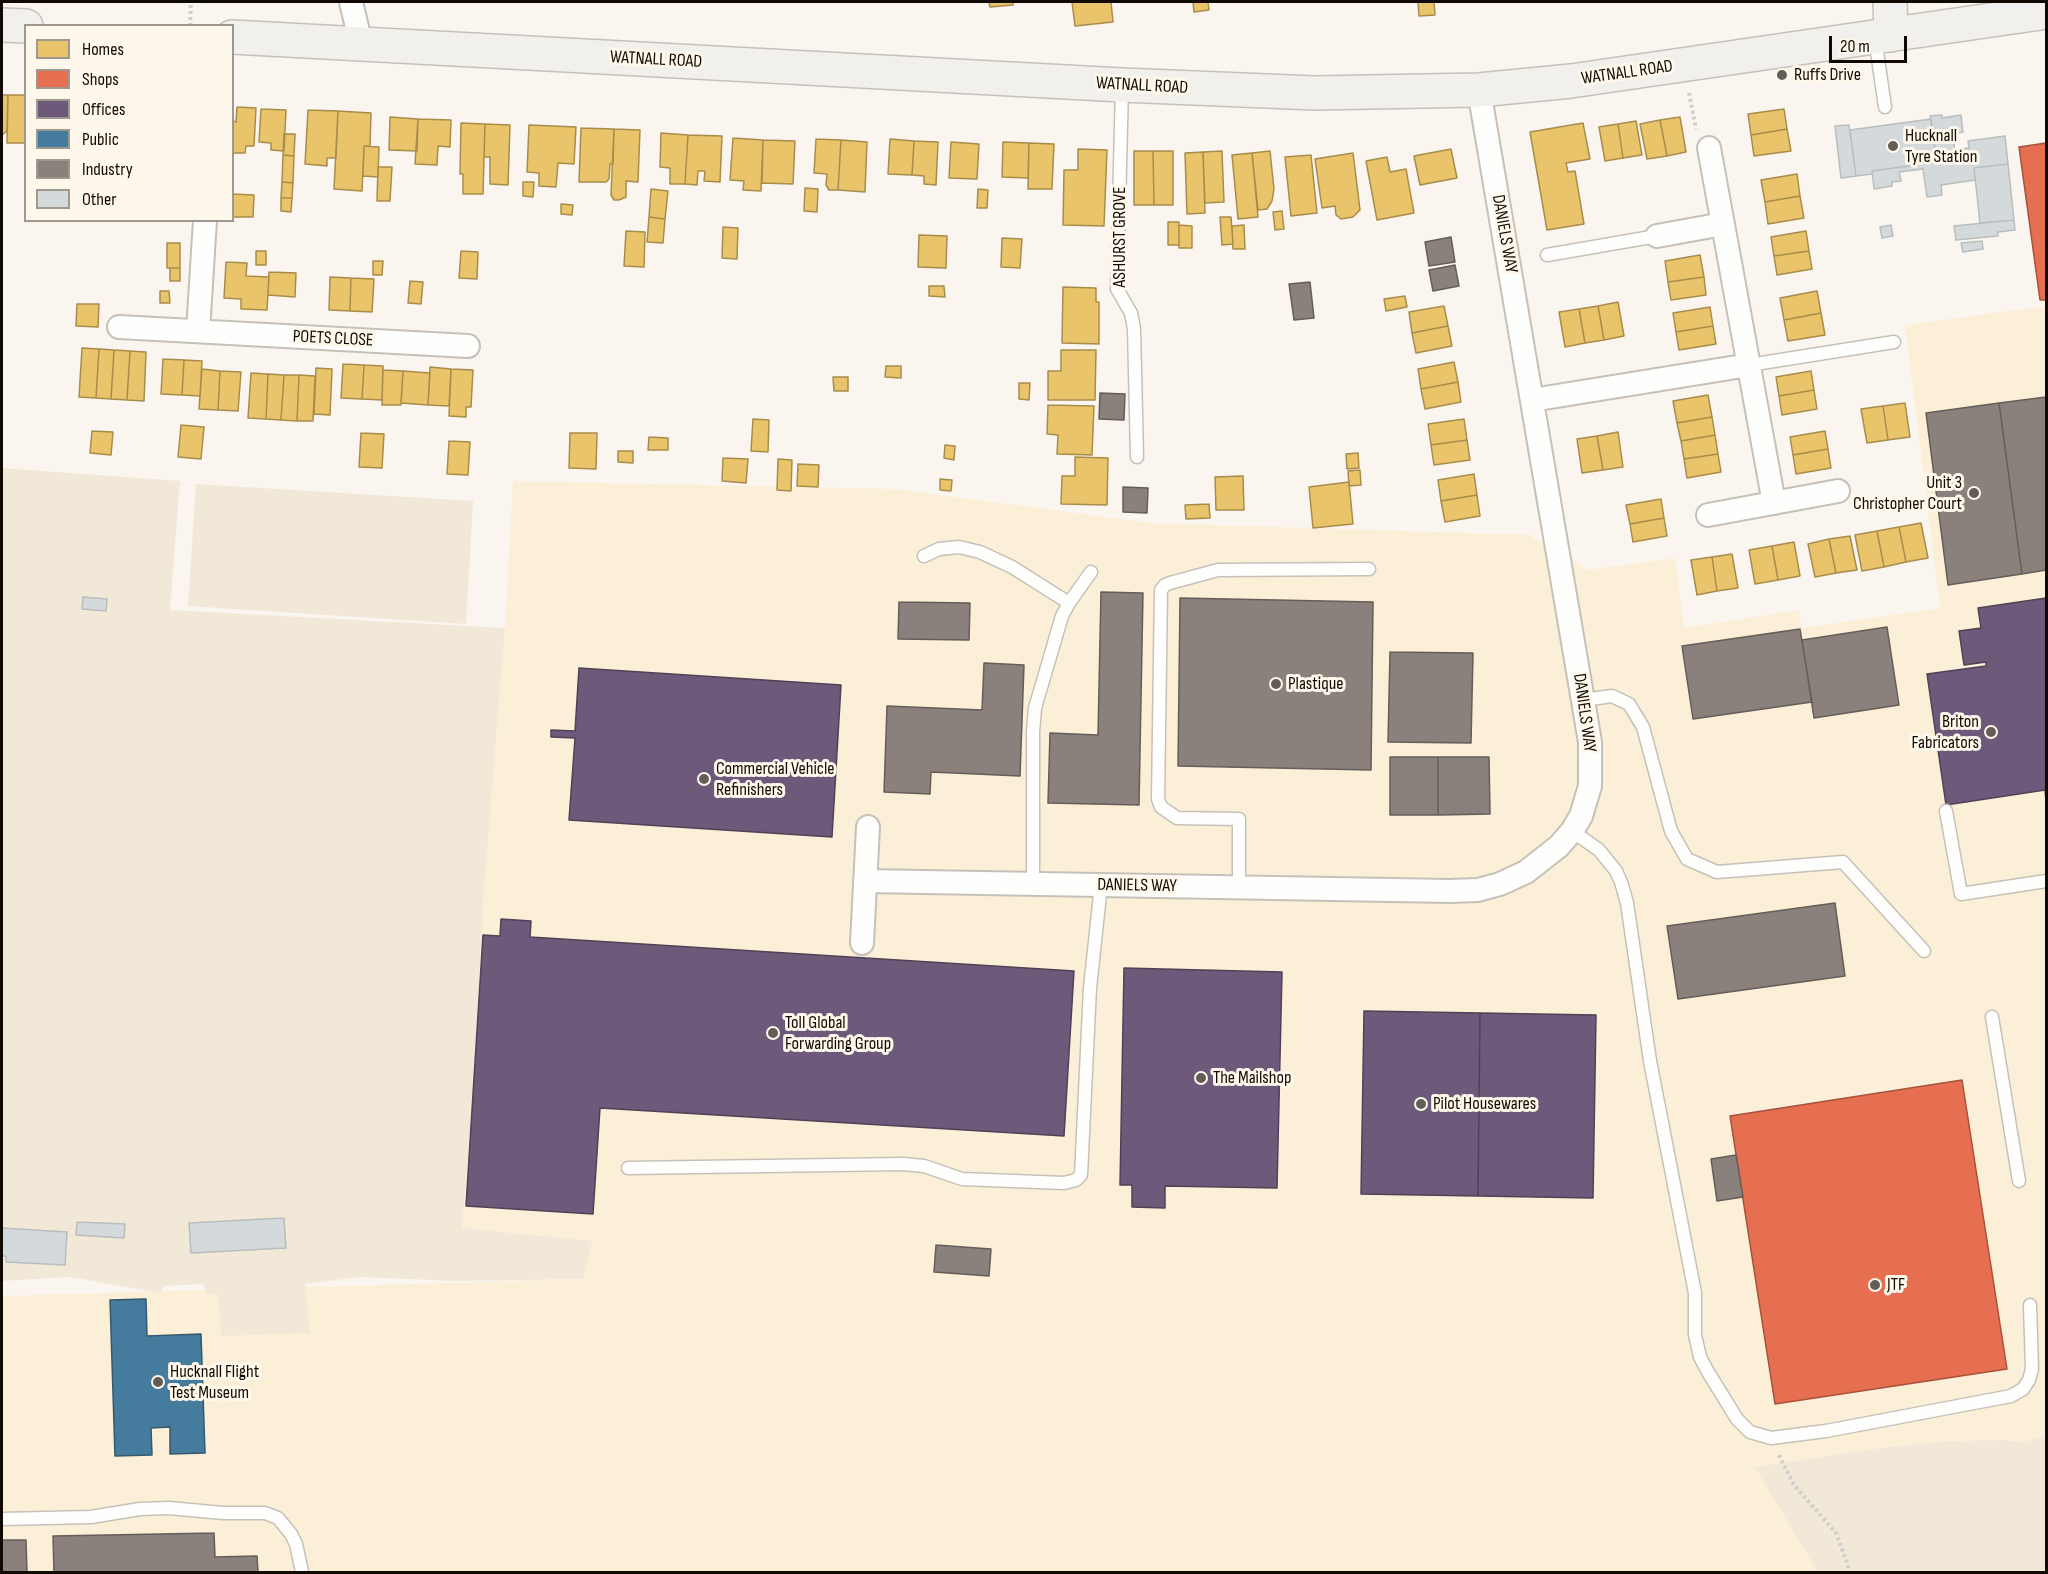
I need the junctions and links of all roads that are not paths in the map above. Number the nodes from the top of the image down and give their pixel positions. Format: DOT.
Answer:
graph roads {
  1 [pos="351,2"];
  2 [pos="1890,2"];
  3 [pos="2046,12"];
  4 [pos="2,25"];
  5 [pos="24,26"];
  6 [pos="1883,36"];
  7 [pos="234,37"];
  8 [pos="361,44"];
  9 [pos="1122,85"];
  10 [pos="1479,90"];
  11 [pos="1885,107"];
  12 [pos="1709,148"];
  13 [pos="205,222"];
  14 [pos="1723,224"];
  15 [pos="1657,236"];
  16 [pos="1546,255"];
  17 [pos="118,327"];
  18 [pos="198,331"];
  19 [pos="1894,342"];
  20 [pos="468,346"];
  21 [pos="1749,365"];
  22 [pos="1532,400"];
  23 [pos="1137,457"];
  24 [pos="1838,491"];
  25 [pos="1774,503"];
  26 [pos="1708,515"];
  27 [pos="924,556"];
  28 [pos="1370,569"];
  29 [pos="1091,572"];
  30 [pos="1069,603"];
  31 [pos="1583,700"];
  32 [pos="1946,811"];
  33 [pos="868,827"];
  34 [pos="1572,831"];
  35 [pos="865,881"];
  36 [pos="2046,881"];
  37 [pos="1033,884"];
  38 [pos="1101,885"];
  39 [pos="1239,888"];
  40 [pos="862,943"];
  41 [pos="1924,951"];
  42 [pos="1992,1017"];
  43 [pos="628,1168"];
  44 [pos="2019,1181"];
  45 [pos="2030,1305"];
  46 [pos="2,1519"];
  47 [pos="302,1572"];
  1 -- 8 [label="street"];
  2 -- 6 [label="main road"];
  3 -- 6 [label="main road, WATNALL ROAD"];
  4 -- 5 [label="main road"];
  6 -- 10 [label="main road, WATNALL ROAD"];
  6 -- 11 [label="lane"];
  7 -- 8 [label="main road, WATNALL ROAD"];
  8 -- 9 [label="main road, WATNALL ROAD"];
  9 -- 10 [label="main road, WATNALL ROAD"];
  9 -- 23 [label="lane, ASHURST GROVE"];
  10 -- 22 [label="street, DANIELS WAY"];
  12 -- 14 [label="street"];
  13 -- 18 [label="street"];
  14 -- 15 [label="street"];
  14 -- 21 [label="street"];
  15 -- 16 [label="lane"];
  17 -- 18 [label="street, POETS CLOSE"];
  18 -- 20 [label="street, POETS CLOSE"];
  19 -- 21 [label="lane"];
  21 -- 22 [label="street"];
  21 -- 25 [label="street"];
  22 -- 31 [label="street, DANIELS WAY"];
  24 -- 25 [label="street"];
  25 -- 26 [label="street"];
  27 -- 30 [label="lane"];
  28 -- 39 [label="lane"];
  29 -- 30 [label="lane"];
  30 -- 37 [label="lane"];
  31 -- 34 [label="street, DANIELS WAY"];
  31 -- 41 [label="lane"];
  32 -- 36 [label="lane"];
  33 -- 35 [label="street"];
  34 -- 39 [label="street, DANIELS WAY"];
  34 -- 45 [label="lane"];
  35 -- 37 [label="street, DANIELS WAY"];
  35 -- 40 [label="street"];
  37 -- 38 [label="street, DANIELS WAY"];
  38 -- 39 [label="street, DANIELS WAY"];
  38 -- 43 [label="lane"];
  42 -- 44 [label="lane"];
  46 -- 47 [label="lane"];
}
